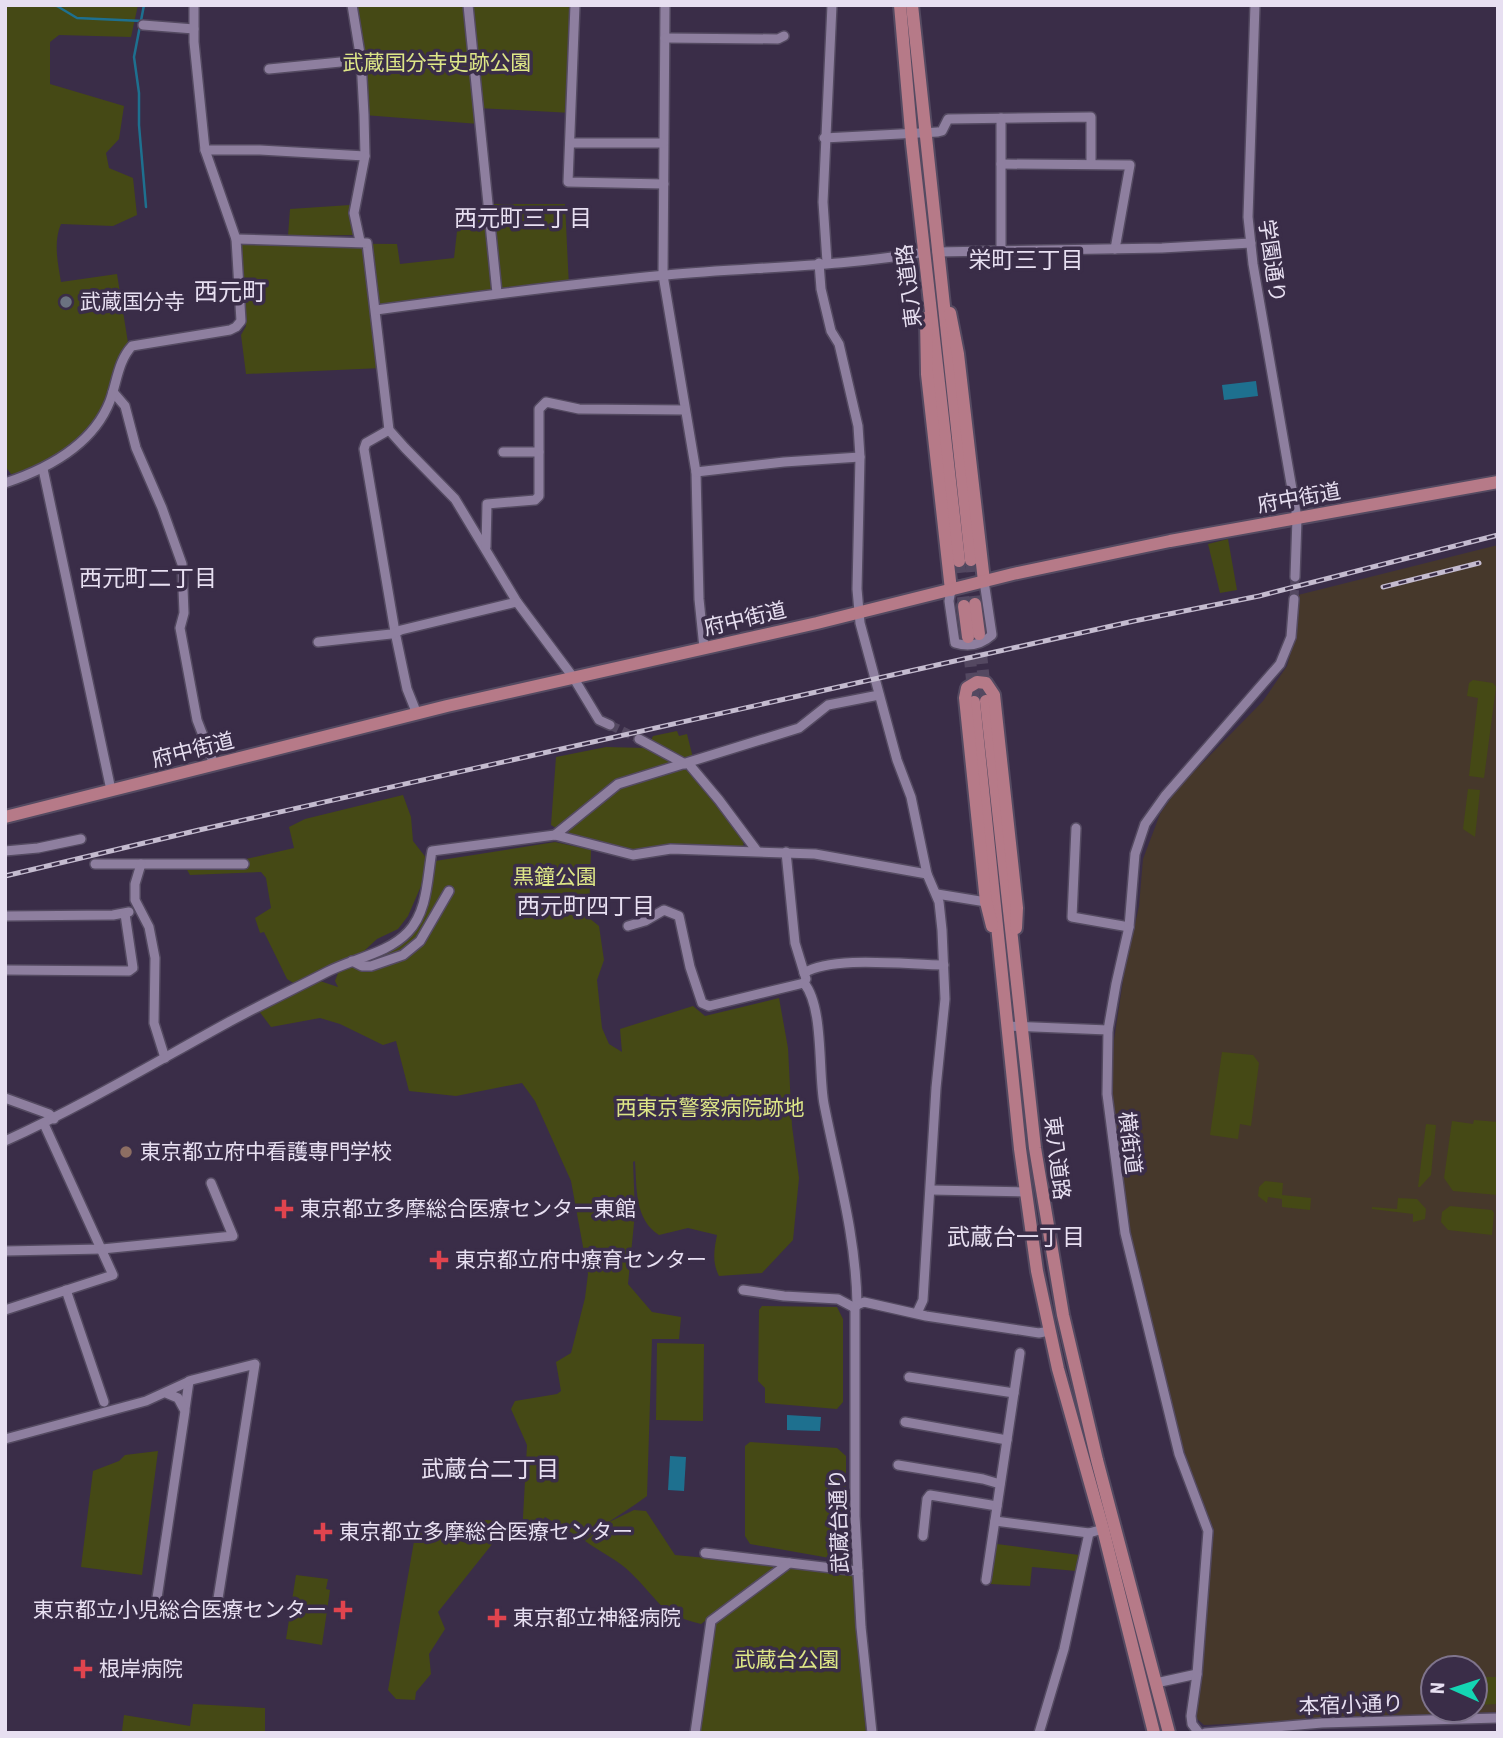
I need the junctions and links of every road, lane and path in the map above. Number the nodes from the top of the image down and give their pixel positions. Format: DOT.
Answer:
graph roads {
  1 [pos="194,5"];
  2 [pos="352,5"];
  3 [pos="468,5"];
  4 [pos="575,5"];
  5 [pos="665,5"];
  6 [pos="832,5"];
  7 [pos="900,5"];
  8 [pos="912,5"];
  9 [pos="1255,5"];
  10 [pos="143,25"];
  11 [pos="194,29"];
  12 [pos="784,36"];
  13 [pos="665,38"];
  14 [pos="361,60"];
  15 [pos="270,69"];
  16 [pos="1001,118"];
  17 [pos="925,134"];
  18 [pos="911,135"];
  19 [pos="824,138"];
  20 [pos="570,143"];
  21 [pos="663,143"];
  22 [pos="205,150"];
  23 [pos="365,156"];
  24 [pos="1001,164"];
  25 [pos="1091,164"];
  26 [pos="928,166"];
  27 [pos="664,184"];
  28 [pos="921,223"];
  29 [pos="236,239"];
  30 [pos="360,241"];
  31 [pos="1251,243"];
  32 [pos="1115,249"];
  33 [pos="1001,250"];
  34 [pos="931,252"];
  35 [pos="823,262"];
  36 [pos="663,275"];
  37 [pos="934,276"];
  38 [pos="497,293"];
  39 [pos="376,310"];
  40 [pos="113,392"];
  41 [pos="685,410"];
  42 [pos="389,430"];
  43 [pos="503,452"];
  44 [pos="539,452"];
  45 [pos="860,457"];
  46 [pos="43,468"];
  47 [pos="696,472"];
  48 [pos="1498,482"];
  49 [pos="5,483"];
  50 [pos="1297,518"];
  51 [pos="486,550"];
  52 [pos="965,561"];
  53 [pos="1294,577"];
  54 [pos="984,581"];
  55 [pos="950,590"];
  56 [pos="1294,599"];
  57 [pos="517,602"];
  58 [pos="970,605"];
  59 [pos="858,611"];
  60 [pos="395,632"];
  61 [pos="973,635"];
  62 [pos="318,642"];
  63 [pos="704,648"];
  64 [pos="573,677"];
  65 [pos="879,695"];
  66 [pos="417,714"];
  67 [pos="610,725"];
  68 [pos="639,739"];
  69 [pos="686,763"];
  70 [pos="214,764"];
  71 [pos="111,790"];
  72 [pos="5,817"];
  73 [pos="1076,828"];
  74 [pos="555,835"];
  75 [pos="81,839"];
  76 [pos="5,851"];
  77 [pos="757,851"];
  78 [pos="786,852"];
  79 [pos="95,864"];
  80 [pos="141,864"];
  81 [pos="244,864"];
  82 [pos="927,874"];
  83 [pos="449,891"];
  84 [pos="937,894"];
  85 [pos="986,902"];
  86 [pos="137,908"];
  87 [pos="125,914"];
  88 [pos="5,916"];
  89 [pos="628,926"];
  90 [pos="1129,927"];
  91 [pos="1000,953"];
  92 [pos="352,961"];
  93 [pos="1015,963"];
  94 [pos="944,965"];
  95 [pos="5,970"];
  96 [pos="804,978"];
  97 [pos="1007,1026"];
  98 [pos="1022,1027"];
  99 [pos="1108,1030"];
  100 [pos="165,1058"];
  101 [pos="5,1098"];
  102 [pos="54,1119"];
  103 [pos="44,1124"];
  104 [pos="6,1140"];
  105 [pos="211,1183"];
  106 [pos="931,1190"];
  107 [pos="1026,1192"];
  108 [pos="1046,1220"];
  109 [pos="102,1249"];
  110 [pos="5,1251"];
  111 [pos="66,1290"];
  112 [pos="743,1290"];
  113 [pos="856,1306"];
  114 [pos="1044,1307"];
  115 [pos="6,1308"];
  116 [pos="917,1313"];
  117 [pos="1049,1331"];
  118 [pos="1020,1353"];
  119 [pos="1073,1359"];
  120 [pos="233,1370"];
  121 [pos="909,1377"];
  122 [pos="189,1381"];
  123 [pos="251,1387"];
  124 [pos="166,1393"];
  125 [pos="1014,1393"];
  126 [pos="104,1402"];
  127 [pos="185,1411"];
  128 [pos="905,1422"];
  129 [pos="5,1440"];
  130 [pos="1007,1440"];
  131 [pos="1077,1441"];
  132 [pos="898,1465"];
  133 [pos="1000,1484"];
  134 [pos="997,1506"];
  135 [pos="995,1521"];
  136 [pos="1103,1529"];
  137 [pos="1089,1533"];
  138 [pos="923,1536"];
  139 [pos="705,1553"];
  140 [pos="789,1563"];
  141 [pos="858,1571"];
  142 [pos="986,1580"];
  143 [pos="1197,1674"];
  144 [pos="1156,1683"];
  145 [pos="1498,1718"];
  146 [pos="695,1733"];
  147 [pos="872,1733"];
  148 [pos="1039,1733"];
  149 [pos="1154,1733"];
  150 [pos="1169,1733"];
  151 [pos="1199,1733"];
  152 [pos="1205,1733"];
  1 -- 11 [label="street"];
  2 -- 14 [label="street"];
  3 -- 38 [label="street"];
  4 -- 20 [label="street"];
  5 -- 13 [label="street"];
  6 -- 19 [label="street"];
  7 -- 18 [label="main road, 東八道路"];
  8 -- 17 [label="main road, 東八道路"];
  9 -- 31 [label="street, 学園通り"];
  10 -- 11 [label="street"];
  11 -- 22 [label="street"];
  12 -- 13 [label="street"];
  13 -- 21 [label="street"];
  14 -- 15 [label="street"];
  14 -- 23 [label="street"];
  16 -- 17 [label="street"];
  16 -- 24 [label="street"];
  16 -- 25 [label="street"];
  17 -- 18 [label="street"];
  17 -- 26 [label="main road, 東八道路"];
  18 -- 19 [label="street"];
  18 -- 28 [label="main road, 東八道路"];
  19 -- 35 [label="street"];
  20 -- 21 [label="street"];
  20 -- 27 [label="street"];
  21 -- 27 [label="street"];
  22 -- 23 [label="street"];
  22 -- 29 [label="street"];
  23 -- 30 [label="street"];
  24 -- 25 [label="street"];
  24 -- 33 [label="street"];
  25 -- 32 [label="street"];
  26 -- 28 [label="main road"];
  26 -- 34 [label="main road, 東八道路"];
  27 -- 36 [label="street"];
  28 -- 34 [label="main road, 東八道路"];
  29 -- 30 [label="street"];
  29 -- 40 [label="street"];
  30 -- 39 [label="street"];
  31 -- 32 [label="street"];
  31 -- 50 [label="street, 学園通り"];
  32 -- 33 [label="street"];
  33 -- 34 [label="street"];
  34 -- 35 [label="street"];
  34 -- 37 [label="main road, 東八道路"];
  35 -- 36 [label="street"];
  35 -- 45 [label="street"];
  36 -- 38 [label="street"];
  36 -- 41 [label="street"];
  37 -- 52 [label="main road, 東八道路"];
  37 -- 54 [label="main road"];
  37 -- 55 [label="main road"];
  38 -- 39 [label="street"];
  39 -- 42 [label="street"];
  40 -- 46 [label="street"];
  40 -- 70 [label="street"];
  41 -- 44 [label="street"];
  41 -- 47 [label="street"];
  42 -- 51 [label="street"];
  42 -- 60 [label="street"];
  43 -- 44 [label="street"];
  44 -- 51 [label="street"];
  45 -- 47 [label="street"];
  45 -- 59 [label="street"];
  46 -- 49 [label="street"];
  46 -- 71 [label="street"];
  47 -- 63 [label="street"];
  48 -- 50 [label="main road, 府中街道"];
  50 -- 53 [label="street"];
  50 -- 54 [label="main road, 府中街道"];
  51 -- 57 [label="street"];
  54 -- 55 [label="main road, 府中街道"];
  54 -- 55 [label="street"];
  55 -- 59 [label="main road, 府中街道"];
  56 -- 90 [label="street, 横街道"];
  57 -- 60 [label="street"];
  57 -- 64 [label="street"];
  58 -- 61 [label="main road"];
  59 -- 63 [label="main road, 府中街道"];
  59 -- 65 [label="street"];
  60 -- 62 [label="street"];
  60 -- 66 [label="street"];
  63 -- 64 [label="main road, 府中街道"];
  64 -- 66 [label="main road, 府中街道"];
  64 -- 67 [label="street"];
  65 -- 69 [label="street"];
  65 -- 82 [label="street"];
  66 -- 70 [label="main road, 府中街道"];
  68 -- 69 [label="street"];
  69 -- 74 [label="street"];
  69 -- 77 [label="street"];
  70 -- 71 [label="main road, 府中街道"];
  71 -- 72 [label="main road, 府中街道"];
  73 -- 90 [label="street"];
  74 -- 77 [label="street"];
  74 -- 92 [label="street"];
  75 -- 76 [label="street"];
  77 -- 78 [label="street"];
  78 -- 82 [label="street"];
  78 -- 96 [label="street, 武蔵台通り"];
  79 -- 80 [label="street"];
  80 -- 81 [label="street"];
  80 -- 86 [label="street"];
  82 -- 84 [label="street"];
  83 -- 92 [label="street"];
  84 -- 85 [label="street"];
  84 -- 94 [label="street"];
  85 -- 91 [label="main road"];
  85 -- 93 [label="main road"];
  86 -- 87 [label="street"];
  86 -- 100 [label="street"];
  87 -- 88 [label="street"];
  87 -- 95 [label="street"];
  89 -- 96 [label="street"];
  90 -- 99 [label="street, 横街道"];
  91 -- 93 [label="main road, 東八道路"];
  91 -- 97 [label="main road, 東八道路"];
  92 -- 100 [label="street"];
  93 -- 98 [label="main road, 東八道路"];
  94 -- 96 [label="street"];
  94 -- 106 [label="street"];
  96 -- 113 [label="street, 武蔵台通り"];
  97 -- 98 [label="street"];
  97 -- 107 [label="main road, 東八道路"];
  98 -- 99 [label="street"];
  98 -- 108 [label="main road, 東八道路"];
  99 -- 143 [label="street, 横街道"];
  100 -- 102 [label="street"];
  101 -- 102 [label="street"];
  102 -- 103 [label="street"];
  103 -- 104 [label="street"];
  103 -- 109 [label="street"];
  105 -- 109 [label="street"];
  106 -- 107 [label="street"];
  106 -- 116 [label="street"];
  107 -- 114 [label="main road, 東八道路"];
  108 -- 114 [label="main road"];
  108 -- 119 [label="main road, 東八道路"];
  109 -- 110 [label="street"];
  109 -- 111 [label="street"];
  111 -- 115 [label="street"];
  111 -- 126 [label="street"];
  112 -- 113 [label="street"];
  113 -- 116 [label="street"];
  113 -- 141 [label="street, 武蔵台通り"];
  114 -- 117 [label="main road, 東八道路"];
  116 -- 117 [label="street"];
  117 -- 131 [label="main road, 東八道路"];
  118 -- 125 [label="street"];
  119 -- 131 [label="main road"];
  119 -- 144 [label="main road, 東八道路"];
  120 -- 122 [label="street"];
  120 -- 123 [label="street"];
  120 -- 123 [label="street"];
  121 -- 125 [label="street"];
  122 -- 124 [label="street"];
  122 -- 127 [label="street"];
  123 -- 127 [label="street"];
  124 -- 127 [label="street"];
  124 -- 129 [label="street"];
  125 -- 130 [label="street"];
  128 -- 130 [label="street"];
  130 -- 133 [label="street"];
  131 -- 136 [label="main road, 東八道路"];
  132 -- 133 [label="street"];
  133 -- 134 [label="street"];
  134 -- 135 [label="street"];
  134 -- 138 [label="street"];
  135 -- 137 [label="street"];
  135 -- 142 [label="street"];
  136 -- 137 [label="street"];
  136 -- 149 [label="main road, 東八道路"];
  137 -- 148 [label="street"];
  139 -- 140 [label="street"];
  140 -- 141 [label="street"];
  140 -- 146 [label="street"];
  141 -- 147 [label="street, 武蔵台通り"];
  143 -- 144 [label="street"];
  143 -- 151 [label="street, 横街道"];
  144 -- 150 [label="main road, 東八道路"];
  145 -- 152 [label="street, 本宿小通り"];
}
